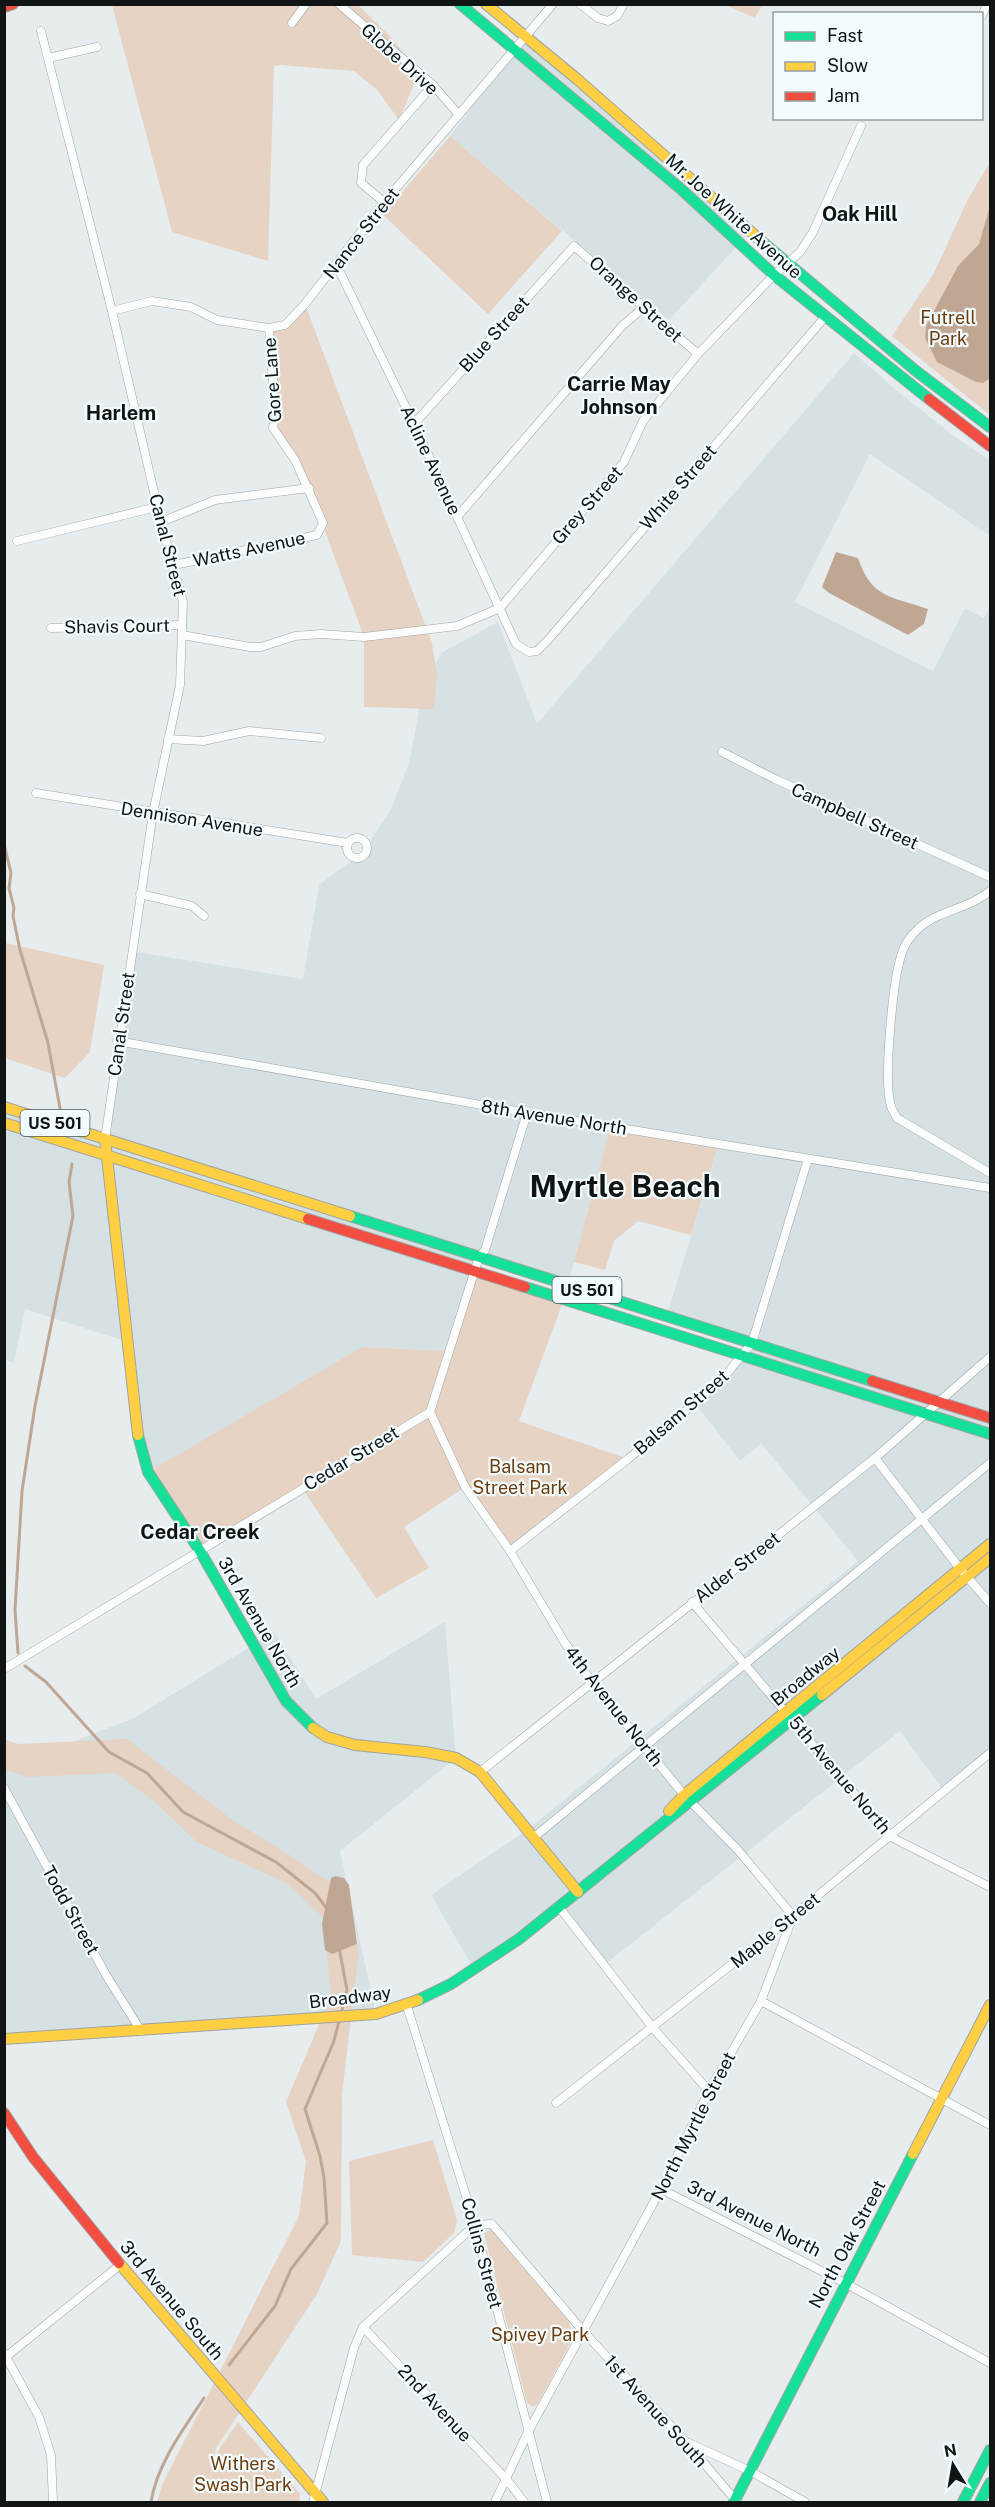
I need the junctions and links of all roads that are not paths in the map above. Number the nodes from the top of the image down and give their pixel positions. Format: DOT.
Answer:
graph roads {
  1 [pos="13,4"];
  2 [pos="306,4"];
  3 [pos="339,4"];
  4 [pos="460,4"];
  5 [pos="486,4"];
  6 [pos="553,4"];
  7 [pos="580,4"];
  8 [pos="624,4"];
  9 [pos="4,7"];
  10 [pos="292,23"];
  11 [pos="41,31"];
  12 [pos="526,36"];
  13 [pos="97,46"];
  14 [pos="516,49"];
  15 [pos="48,58"];
  16 [pos="433,85"];
  17 [pos="459,115"];
  18 [pos="861,126"];
  19 [pos="384,202"];
  20 [pos="574,246"];
  21 [pos="787,263"];
  22 [pos="336,264"];
  23 [pos="774,275"];
  24 [pos="643,308"];
  25 [pos="112,311"];
  26 [pos="825,317"];
  27 [pos="268,328"];
  28 [pos="698,354"];
  29 [pos="414,424"];
  30 [pos="990,427"];
  31 [pos="990,446"];
  32 [pos="309,488"];
  33 [pos="158,507"];
  34 [pos="458,516"];
  35 [pos="161,522"];
  36 [pos="322,528"];
  37 [pos="17,541"];
  38 [pos="174,564"];
  39 [pos="500,608"];
  40 [pos="182,625"];
  41 [pos="51,628"];
  42 [pos="182,635"];
  43 [pos="529,652"];
  44 [pos="321,738"];
  45 [pos="168,739"];
  46 [pos="722,752"];
  47 [pos="36,793"];
  48 [pos="153,813"];
  49 [pos="348,843"];
  50 [pos="990,877"];
  51 [pos="990,891"];
  52 [pos="140,894"];
  53 [pos="204,916"];
  54 [pos="117,1041"];
  55 [pos="4,1107"];
  56 [pos="527,1113"];
  57 [pos="4,1123"];
  58 [pos="105,1139"];
  59 [pos="107,1155"];
  60 [pos="808,1159"];
  61 [pos="990,1173"];
  62 [pos="990,1188"];
  63 [pos="479,1257"];
  64 [pos="474,1273"];
  65 [pos="752,1343"];
  66 [pos="742,1356"];
  67 [pos="990,1357"];
  68 [pos="938,1402"];
  69 [pos="430,1412"];
  70 [pos="924,1413"];
  71 [pos="990,1418"];
  72 [pos="990,1434"];
  73 [pos="875,1458"];
  74 [pos="990,1463"];
  75 [pos="921,1518"];
  76 [pos="990,1544"];
  77 [pos="200,1551"];
  78 [pos="510,1551"];
  79 [pos="990,1557"];
  80 [pos="964,1574"];
  81 [pos="692,1602"];
  82 [pos="990,1603"];
  83 [pos="745,1664"];
  84 [pos="4,1669"];
  85 [pos="592,1682"];
  86 [pos="789,1716"];
  87 [pos="644,1746"];
  88 [pos="990,1753"];
  89 [pos="480,1772"];
  90 [pos="4,1788"];
  91 [pos="687,1798"];
  92 [pos="891,1837"];
  93 [pos="533,1838"];
  94 [pos="990,1887"];
  95 [pos="579,1892"];
  96 [pos="559,1907"];
  97 [pos="793,1916"];
  98 [pos="761,2001"];
  99 [pos="990,2005"];
  100 [pos="407,2006"];
  101 [pos="653,2028"];
  102 [pos="141,2031"];
  103 [pos="4,2039"];
  104 [pos="709,2091"];
  105 [pos="941,2100"];
  106 [pos="556,2103"];
  107 [pos="4,2113"];
  108 [pos="990,2125"];
  109 [pos="661,2189"];
  110 [pos="475,2224"];
  111 [pos="120,2265"];
  112 [pos="845,2283"];
  113 [pos="363,2327"];
  114 [pos="583,2331"];
  115 [pos="6,2355"];
  116 [pos="990,2363"];
  117 [pos="528,2432"];
  118 [pos="685,2441"];
  119 [pos="990,2450"];
  120 [pos="750,2471"];
  121 [pos="507,2480"];
  122 [pos="990,2483"];
  123 [pos="317,2500"];
  124 [pos="53,2502"];
  125 [pos="495,2502"];
  126 [pos="524,2502"];
  127 [pos="547,2502"];
  128 [pos="735,2502"];
  129 [pos="805,2502"];
  130 [pos="963,2502"];
  131 [pos="980,2502"];
  1 -- 9 [label="main road"];
  2 -- 10 [label="street"];
  3 -- 16 [label="street, Globe Drive"];
  4 -- 14 [label="main road, Mr. Joe White Avenue"];
  5 -- 12 [label="main road, Mr. Joe White Avenue"];
  6 -- 12 [label="street, Nance Street"];
  7 -- 8 [label="street"];
  11 -- 15 [label="street, Canal Street"];
  12 -- 14 [label="street, Nance Street"];
  12 -- 21 [label="main road, Mr. Joe White Avenue"];
  13 -- 15 [label="street"];
  14 -- 17 [label="street, Nance Street"];
  14 -- 23 [label="main road, Mr. Joe White Avenue"];
  15 -- 25 [label="street, Canal Street"];
  16 -- 17 [label="street, Globe Drive"];
  16 -- 19 [label="street"];
  17 -- 19 [label="street, Nance Street"];
  18 -- 21 [label="street, Grey Street"];
  19 -- 22 [label="street, Nance Street"];
  20 -- 24 [label="street, Orange Street"];
  20 -- 29 [label="street, Blue Street"];
  21 -- 23 [label="street, Grey Street"];
  21 -- 30 [label="main road, Mr. Joe White Avenue"];
  22 -- 27 [label="street, Nance Street"];
  22 -- 29 [label="street, Acline Avenue"];
  23 -- 26 [label="main road, Mr. Joe White Avenue"];
  23 -- 28 [label="street, Grey Street"];
  24 -- 28 [label="street, Orange Street"];
  24 -- 34 [label="street"];
  25 -- 27 [label="street"];
  25 -- 33 [label="street, Canal Street"];
  26 -- 31 [label="main road, Mr. Joe White Avenue"];
  26 -- 43 [label="street, White Street"];
  27 -- 32 [label="street, Gore Lane"];
  28 -- 39 [label="street, Grey Street"];
  29 -- 34 [label="street, Acline Avenue"];
  32 -- 35 [label="street"];
  32 -- 36 [label="street, Gore Lane"];
  33 -- 35 [label="street, Canal Street"];
  33 -- 37 [label="street"];
  34 -- 39 [label="street, Acline Avenue"];
  35 -- 38 [label="street, Canal Street"];
  36 -- 38 [label="street, Watts Avenue"];
  38 -- 40 [label="street, Canal Street"];
  39 -- 42 [label="street"];
  39 -- 43 [label="street, Acline Avenue"];
  40 -- 41 [label="street, Shavis Court"];
  40 -- 42 [label="street, Canal Street"];
  42 -- 45 [label="street, Canal Street"];
  44 -- 45 [label="street"];
  45 -- 48 [label="street, Canal Street"];
  46 -- 50 [label="street, Campbell Street"];
  47 -- 48 [label="street, Dennison Avenue"];
  48 -- 49 [label="street, Dennison Avenue"];
  48 -- 52 [label="street, Canal Street"];
  51 -- 61 [label="street"];
  52 -- 53 [label="street"];
  52 -- 54 [label="street, Canal Street"];
  54 -- 56 [label="street, 8th Avenue North"];
  54 -- 58 [label="street, Canal Street"];
  55 -- 58 [label="main road, US 501"];
  56 -- 60 [label="street, 8th Avenue North"];
  56 -- 63 [label="street"];
  57 -- 59 [label="main road, US 501"];
  58 -- 59 [label="main road, 3rd Avenue North"];
  58 -- 63 [label="main road, US 501"];
  59 -- 64 [label="main road, US 501"];
  59 -- 77 [label="main road, 3rd Avenue North"];
  60 -- 62 [label="street, 8th Avenue North"];
  60 -- 65 [label="street, Balsam Street"];
  63 -- 64 [label="street"];
  63 -- 65 [label="main road, US 501"];
  64 -- 66 [label="main road, US 501"];
  64 -- 69 [label="street"];
  65 -- 66 [label="street, Balsam Street"];
  65 -- 68 [label="main road, US 501"];
  66 -- 70 [label="main road, US 501"];
  66 -- 78 [label="street, Balsam Street"];
  67 -- 68 [label="street, Alder Street"];
  68 -- 70 [label="street, Alder Street"];
  68 -- 71 [label="main road, US 501"];
  69 -- 77 [label="street, Cedar Street"];
  69 -- 78 [label="street, 4th Avenue North"];
  70 -- 72 [label="main road, US 501"];
  70 -- 73 [label="street, Alder Street"];
  73 -- 75 [label="street"];
  73 -- 81 [label="street, Alder Street"];
  74 -- 75 [label="street"];
  75 -- 80 [label="street"];
  75 -- 83 [label="street"];
  76 -- 80 [label="main road, Broadway"];
  77 -- 84 [label="street, Cedar Street"];
  77 -- 89 [label="main road, 3rd Avenue North"];
  78 -- 85 [label="street, 4th Avenue North"];
  79 -- 80 [label="main road, Broadway"];
  80 -- 82 [label="street"];
  80 -- 86 [label="main road, Broadway"];
  81 -- 83 [label="street, 5th Avenue North"];
  81 -- 85 [label="street, Alder Street"];
  83 -- 86 [label="street, 5th Avenue North"];
  83 -- 87 [label="street"];
  85 -- 87 [label="street, 4th Avenue North"];
  85 -- 89 [label="street, Alder Street"];
  86 -- 91 [label="main road, Broadway"];
  86 -- 92 [label="street, 5th Avenue North"];
  87 -- 91 [label="street, 4th Avenue North"];
  87 -- 93 [label="street"];
  88 -- 92 [label="street, Maple Street"];
  89 -- 93 [label="main road, 3rd Avenue North"];
  90 -- 102 [label="street, Todd Street"];
  91 -- 95 [label="main road, Broadway"];
  91 -- 97 [label="street, 4th Avenue North"];
  92 -- 94 [label="street, 5th Avenue North"];
  92 -- 97 [label="street, Maple Street"];
  93 -- 95 [label="main road, 3rd Avenue North"];
  95 -- 96 [label="main road, Broadway"];
  96 -- 100 [label="main road, Broadway"];
  96 -- 101 [label="street"];
  97 -- 98 [label="street, North Myrtle Street"];
  97 -- 101 [label="street, Maple Street"];
  98 -- 104 [label="street, North Myrtle Street"];
  98 -- 105 [label="street"];
  99 -- 105 [label="main road, North Oak Street"];
  100 -- 102 [label="main road, Broadway"];
  100 -- 110 [label="street, Collins Street"];
  101 -- 104 [label="street"];
  101 -- 106 [label="street, Maple Street"];
  102 -- 103 [label="main road, Broadway"];
  104 -- 109 [label="street, North Myrtle Street"];
  105 -- 108 [label="street"];
  105 -- 112 [label="main road, North Oak Street"];
  107 -- 111 [label="main road, 3rd Avenue South"];
  109 -- 112 [label="street, 3rd Avenue North"];
  109 -- 114 [label="street, North Myrtle Street"];
  110 -- 113 [label="street"];
  110 -- 114 [label="street, 1st Avenue South"];
  110 -- 117 [label="street, Collins Street"];
  111 -- 115 [label="street"];
  111 -- 123 [label="main road, 3rd Avenue South"];
  112 -- 116 [label="street, 3rd Avenue North"];
  112 -- 120 [label="main road, North Oak Street"];
  113 -- 121 [label="street, 2nd Avenue"];
  113 -- 123 [label="street"];
  114 -- 117 [label="street, North Myrtle Street"];
  114 -- 118 [label="street, 1st Avenue South"];
  115 -- 124 [label="street"];
  117 -- 121 [label="street, North Myrtle Street"];
  117 -- 127 [label="street, Collins Street"];
  118 -- 120 [label="street"];
  118 -- 128 [label="street, 1st Avenue South"];
  119 -- 130 [label="main road"];
  120 -- 128 [label="main road, North Oak Street"];
  120 -- 129 [label="street"];
  121 -- 125 [label="street, North Myrtle Street"];
  121 -- 126 [label="street, 2nd Avenue"];
  122 -- 131 [label="main road"];
}
